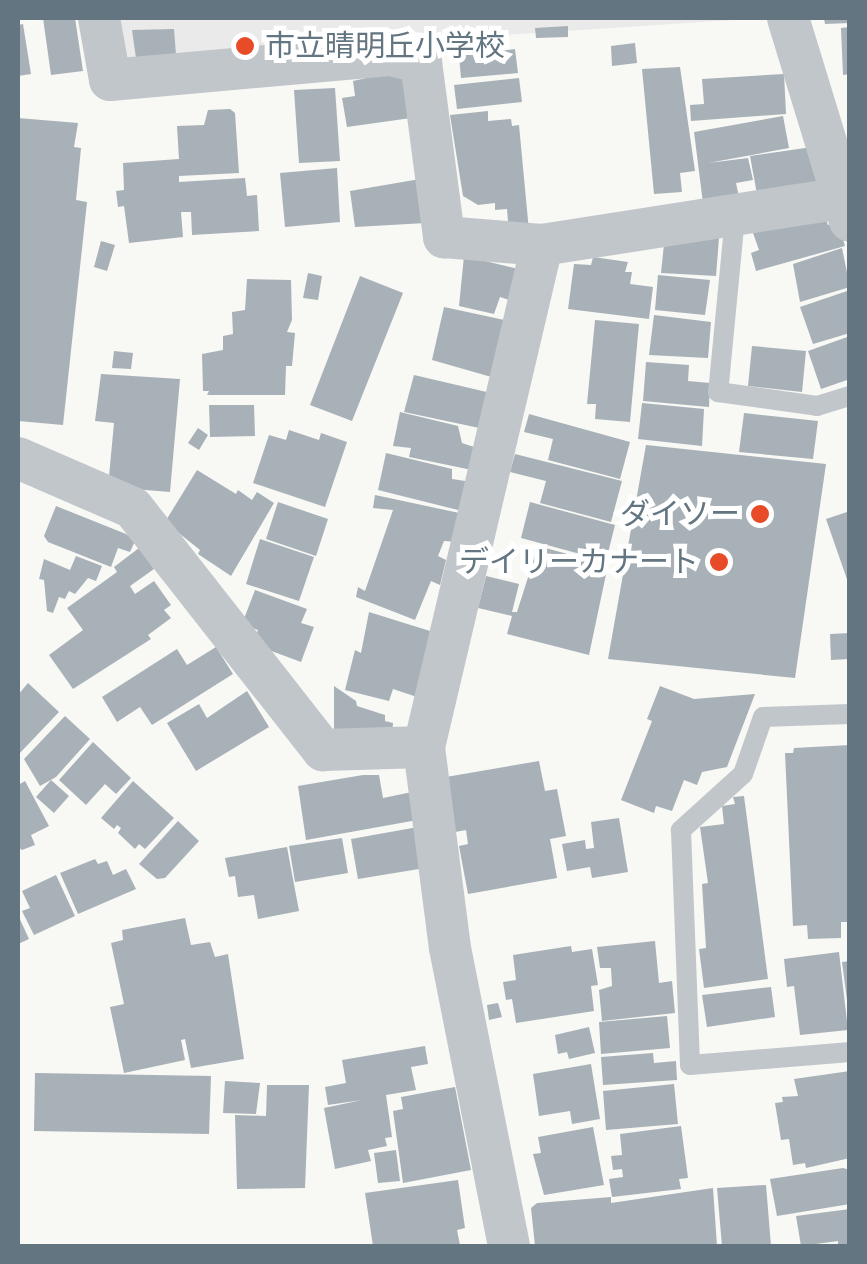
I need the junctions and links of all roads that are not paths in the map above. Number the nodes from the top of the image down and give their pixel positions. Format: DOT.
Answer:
graph roads {
  1 [pos="98,18"];
  2 [pos="788,18"];
  3 [pos="846,210"];
  4 [pos="735,217"];
  5 [pos="542,245"];
  6 [pos="850,396"];
  7 [pos="18,458"];
  8 [pos="850,714"];
  9 [pos="424,747"];
  10 [pos="850,1052"];
  11 [pos="509,1246"];
  1 -- 5 [label="street"];
  2 -- 3 [label="street"];
  3 -- 4 [label="street"];
  4 -- 5 [label="street"];
  4 -- 6 [label="lane"];
  5 -- 9 [label="street"];
  7 -- 9 [label="street"];
  8 -- 10 [label="lane"];
  9 -- 11 [label="street"];
}
